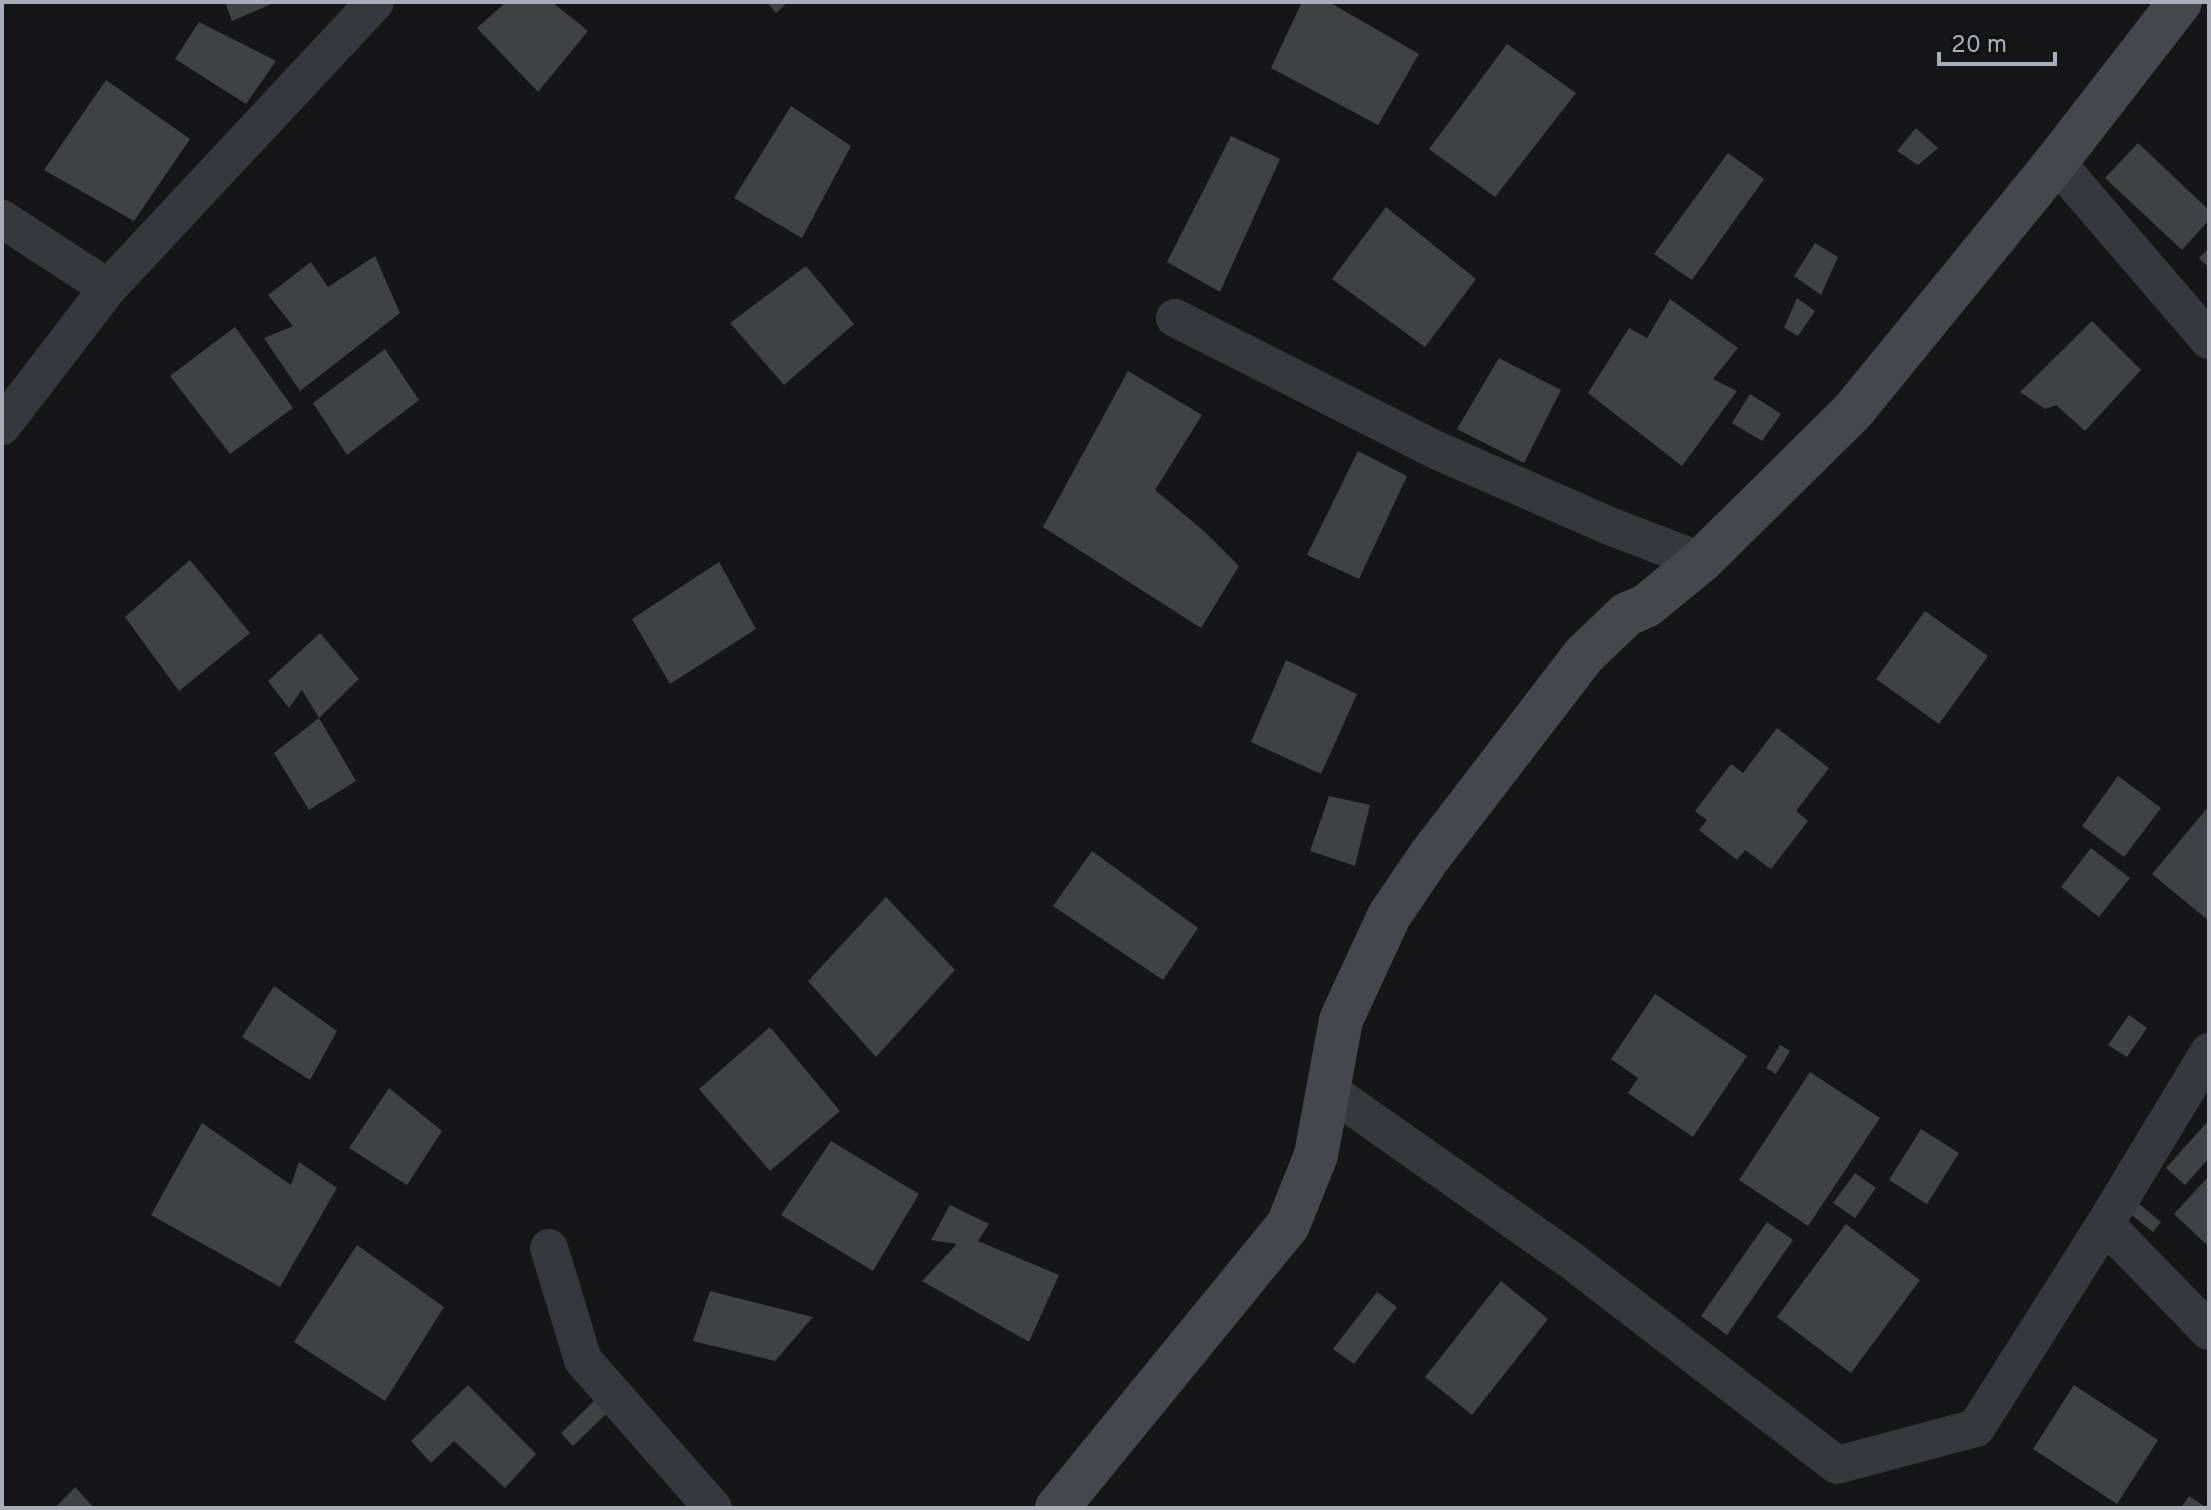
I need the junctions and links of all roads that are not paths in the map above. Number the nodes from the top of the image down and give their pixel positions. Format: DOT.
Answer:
graph roads {
  1 [pos="375,2"];
  2 [pos="2180,2"];
  3 [pos="2056,162"];
  4 [pos="2,219"];
  5 [pos="108,288"];
  6 [pos="1175,318"];
  7 [pos="2209,340"];
  8 [pos="2,426"];
  9 [pos="1701,561"];
  10 [pos="2209,1052"];
  11 [pos="1330,1091"];
  12 [pos="2105,1224"];
  13 [pos="549,1248"];
  14 [pos="2209,1331"];
  15 [pos="713,1508"];
  16 [pos="1057,1508"];
  1 -- 5 [label="street"];
  2 -- 3 [label="street"];
  3 -- 7 [label="street"];
  3 -- 9 [label="street"];
  4 -- 5 [label="street"];
  5 -- 8 [label="street"];
  6 -- 9 [label="street"];
  9 -- 11 [label="street"];
  10 -- 12 [label="street"];
  11 -- 12 [label="street"];
  11 -- 16 [label="street"];
  12 -- 14 [label="street"];
  13 -- 15 [label="street"];
}
